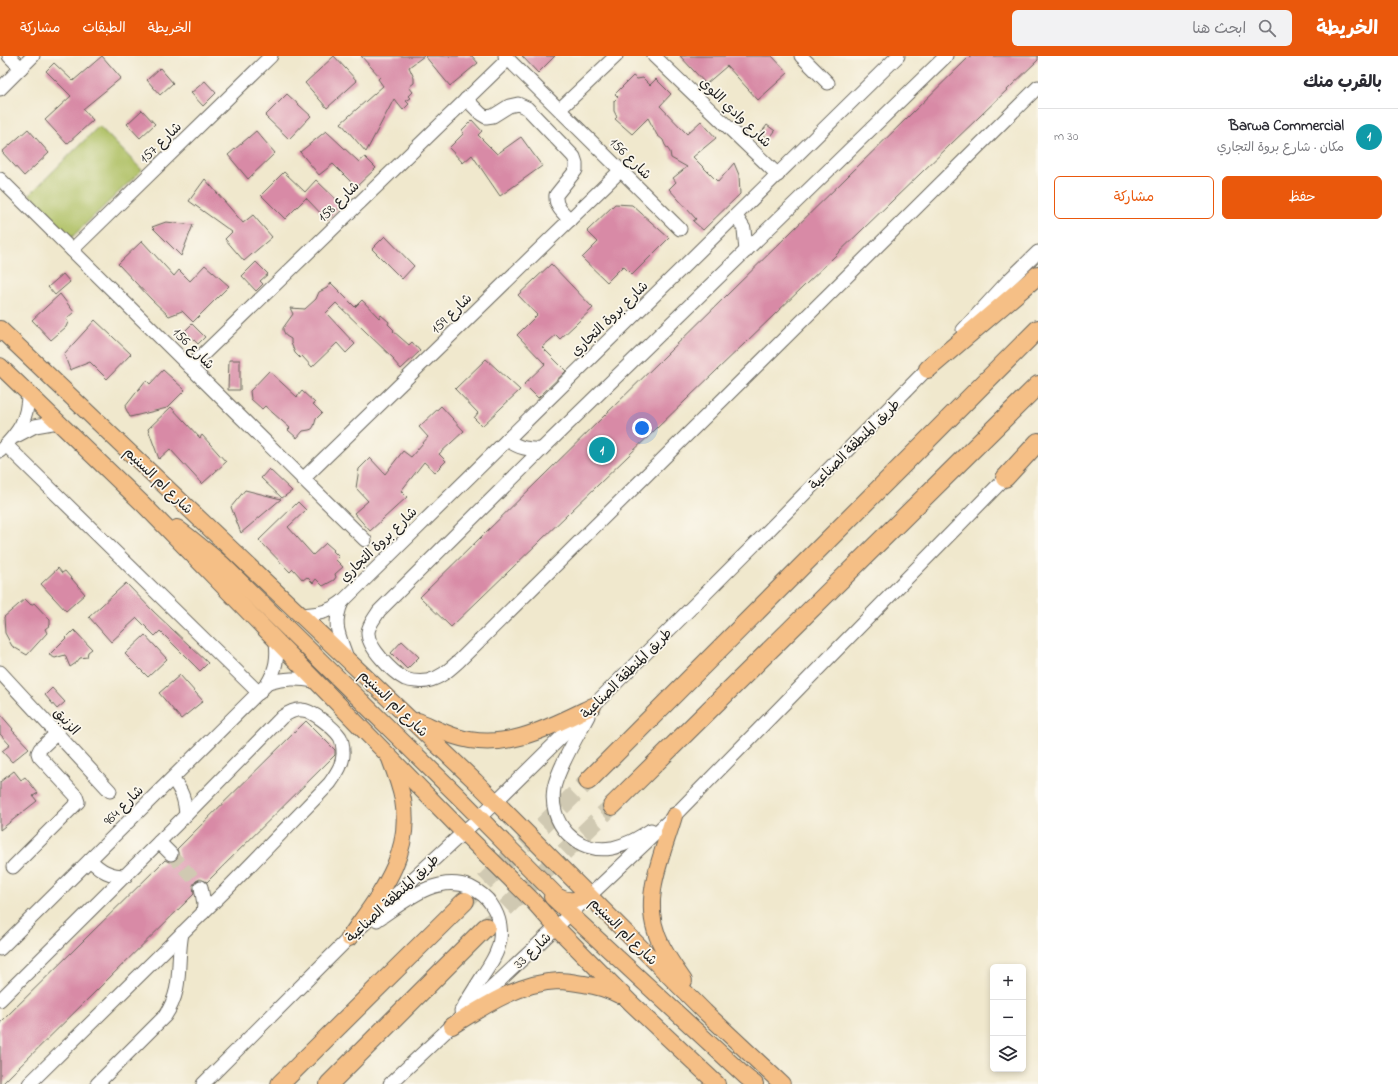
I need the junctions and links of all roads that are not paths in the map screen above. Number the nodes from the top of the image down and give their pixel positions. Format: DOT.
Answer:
graph roads {
  1 [pos="9,56"];
  2 [pos="33,56"];
  3 [pos="271,56"];
  4 [pos="616,56"];
  5 [pos="654,56"];
  6 [pos="801,56"];
  7 [pos="898,56"];
  8 [pos="946,56"];
  9 [pos="506,57"];
  10 [pos="21,68"];
  11 [pos="828,83"];
  12 [pos="1038,87"];
  13 [pos="0,89"];
  14 [pos="466,99"];
  15 [pos="560,109"];
  16 [pos="621,170"];
  17 [pos="778,175"];
  18 [pos="0,179"];
  19 [pos="736,216"];
  20 [pos="570,220"];
  21 [pos="680,229"];
  22 [pos="72,250"];
  23 [pos="746,251"];
  24 [pos="1038,252"];
  25 [pos="1038,275"];
  26 [pos="0,329"];
  27 [pos="1038,329"];
  28 [pos="0,366"];
  29 [pos="190,367"];
  30 [pos="928,369"];
  31 [pos="1038,385"];
  32 [pos="28,393"];
  33 [pos="58,422"];
  34 [pos="507,440"];
  35 [pos="1038,442"];
  36 [pos="7,444"];
  37 [pos="1038,447"];
  38 [pos="542,449"];
  39 [pos="1005,478"];
  40 [pos="304,479"];
  41 [pos="143,504"];
  42 [pos="365,540"];
  43 [pos="342,602"];
  44 [pos="300,614"];
  45 [pos="276,642"];
  46 [pos="347,658"];
  47 [pos="3,680"];
  48 [pos="315,681"];
  49 [pos="268,683"];
  50 [pos="259,693"];
  51 [pos="594,706"];
  52 [pos="405,715"];
  53 [pos="56,733"];
  54 [pos="388,755"];
  55 [pos="172,779"];
  56 [pos="588,781"];
  57 [pos="110,791"];
  58 [pos="496,802"];
  59 [pos="612,806"];
  60 [pos="186,815"];
  61 [pos="674,816"];
  62 [pos="480,817"];
  63 [pos="463,832"];
  64 [pos="159,842"];
  65 [pos="171,854"];
  66 [pos="90,860"];
  67 [pos="13,867"];
  68 [pos="126,876"];
  69 [pos="226,890"];
  70 [pos="588,896"];
  71 [pos="465,901"];
  72 [pos="203,913"];
  73 [pos="570,914"];
  74 [pos="486,927"];
  75 [pos="556,927"];
  76 [pos="182,933"];
  77 [pos="349,938"];
  78 [pos="0,949"];
  79 [pos="0,1000"];
  80 [pos="630,1003"];
  81 [pos="705,1012"];
  82 [pos="452,1026"];
  83 [pos="674,1044"];
  84 [pos="29,1084"];
  85 [pos="97,1084"];
  86 [pos="203,1084"];
  87 [pos="280,1084"];
  88 [pos="329,1084"];
  89 [pos="390,1084"];
  90 [pos="717,1084"];
  91 [pos="730,1084"];
  92 [pos="755,1084"];
  93 [pos="782,1084"];
  1 -- 10 [label="street"];
  2 -- 10 [label="street"];
  3 -- 22 [label="street, شارع 157"];
  4 -- 15 [label="street"];
  5 -- 17 [label="street, شارع وادي اللوي"];
  6 -- 11 [label="street"];
  7 -- 17 [label="street, شارع بروة التجاري"];
  8 -- 23 [label="street"];
  9 -- 14 [label="street, شارع 158"];
  9 -- 15 [label="street, شارع 156"];
  10 -- 13 [label="street"];
  12 -- 38 [label="street"];
  14 -- 20 [label="street"];
  14 -- 29 [label="street, شارع 158"];
  15 -- 16 [label="street, شارع 156"];
  16 -- 20 [label="street, شارع 159"];
  16 -- 21 [label="street, شارع 156"];
  17 -- 19 [label="street, شارع بروة التجاري"];
  18 -- 22 [label="street, شارع 156"];
  19 -- 23 [label="street"];
  19 -- 34 [label="street, شارع بروة التجاري"];
  20 -- 40 [label="street, شارع 159"];
  22 -- 29 [label="street, شارع 156"];
  23 -- 38 [label="street"];
  24 -- 30 [label="street, طريق المنطقة الصناعية"];
  25 -- 30 [label="highway"];
  26 -- 44 [label="main road, شارع ام السنيم"];
  27 -- 56 [label="highway"];
  28 -- 32 [label="main road, شارع ام السنيم"];
  29 -- 40 [label="street, شارع 156"];
  30 -- 51 [label="street, طريق المنطقة الصناعية"];
  31 -- 59 [label="highway"];
  32 -- 33 [label="main road, شارع ام السنيم"];
  32 -- 36 [label="street"];
  33 -- 36 [label="street"];
  33 -- 41 [label="main road, شارع ام السنيم"];
  34 -- 38 [label="street"];
  34 -- 43 [label="street, شارع بروة التجاري"];
  35 -- 39 [label="highway"];
  36 -- 50 [label="street"];
  37 -- 39 [label="street"];
  39 -- 61 [label="street"];
  40 -- 42 [label="street, شارع 156"];
  41 -- 45 [label="main road, شارع ام السنيم"];
  41 -- 62 [label="main road"];
  43 -- 44 [label="street, شارع بروة التجاري"];
  43 -- 46 [label="street, شارع بروة التجاري"];
  44 -- 46 [label="main road, شارع ام السنيم"];
  45 -- 48 [label="main road, شارع ام السنيم"];
  45 -- 49 [label="street, شارع 964"];
  46 -- 52 [label="main road, شارع ام السنيم"];
  47 -- 53 [label="street, الزنبق"];
  48 -- 49 [label="street"];
  48 -- 54 [label="main road, شارع ام السنيم"];
  49 -- 50 [label="street, شارع 964"];
  50 -- 55 [label="street, شارع 964"];
  51 -- 52 [label="main road"];
  51 -- 58 [label="street, طريق المنطقة الصناعية"];
  51 -- 61 [label="street"];
  52 -- 58 [label="main road, شارع ام السنيم"];
  53 -- 57 [label="street, الزنبق"];
  53 -- 67 [label="street"];
  54 -- 63 [label="main road, شارع ام السنيم"];
  54 -- 77 [label="main road"];
  55 -- 60 [label="street"];
  55 -- 66 [label="street, شارع 964"];
  58 -- 62 [label="street, طريق المنطقة الصناعية"];
  58 -- 70 [label="main road, شارع ام السنيم"];
  60 -- 64 [label="street"];
  60 -- 69 [label="street"];
  61 -- 70 [label="street, شارع 33"];
  61 -- 81 [label="main road"];
  62 -- 63 [label="street, طريق المنطقة الصناعية"];
  62 -- 70 [label="main road"];
  63 -- 73 [label="main road"];
  63 -- 75 [label="main road, شارع ام السنيم"];
  63 -- 77 [label="street, طريق المنطقة الصناعية"];
  64 -- 65 [label="street"];
  64 -- 68 [label="street"];
  66 -- 68 [label="street"];
  66 -- 78 [label="street, شارع 964"];
  68 -- 79 [label="street"];
  69 -- 72 [label="street"];
  69 -- 72 [label="street"];
  70 -- 73 [label="street, شارع 33"];
  70 -- 81 [label="main road, شارع ام السنيم"];
  71 -- 87 [label="highway"];
  72 -- 76 [label="street"];
  73 -- 75 [label="street, شارع 33"];
  73 -- 92 [label="main road"];
  74 -- 88 [label="highway"];
  75 -- 80 [label="main road, شارع ام السنيم"];
  75 -- 82 [label="street, شارع 33"];
  76 -- 84 [label="street"];
  76 -- 85 [label="street"];
  77 -- 82 [label="street"];
  77 -- 86 [label="street, طريق المنطقة الصناعية"];
  80 -- 82 [label="main road"];
  80 -- 83 [label="main road, شارع ام السنيم"];
  81 -- 93 [label="main road, شارع ام السنيم"];
  82 -- 89 [label="street, شارع 33"];
  83 -- 90 [label="main road, شارع ام السنيم"];
  83 -- 91 [label="main road"];
}
